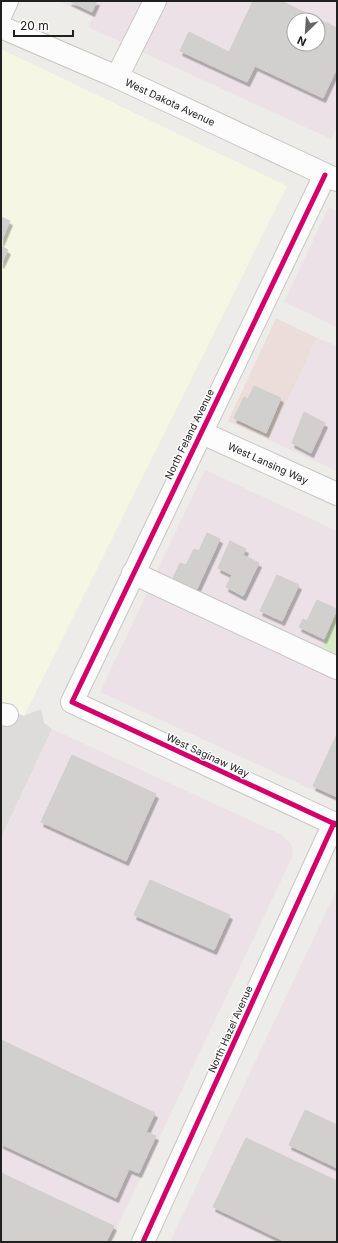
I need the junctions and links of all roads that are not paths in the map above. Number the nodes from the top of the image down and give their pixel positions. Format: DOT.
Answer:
graph roads {
  1 [pos="7,1"];
  2 [pos="155,1"];
  3 [pos="1,14"];
  4 [pos="1,27"];
  5 [pos="117,77"];
  6 [pos="331,177"];
  7 [pos="200,432"];
  8 [pos="337,494"];
  9 [pos="133,573"];
  10 [pos="337,668"];
  11 [pos="72,702"];
  12 [pos="335,824"];
  13 [pos="143,1242"];
  1 -- 3 [label="street"];
  2 -- 5 [label="street"];
  4 -- 5 [label="street, West Dakota Avenue"];
  5 -- 6 [label="street, West Dakota Avenue"];
  6 -- 7 [label="street, North Feland Avenue"];
  7 -- 8 [label="street, West Lansing Way"];
  7 -- 9 [label="street, North Feland Avenue"];
  9 -- 10 [label="street"];
  9 -- 11 [label="street, North Feland Avenue"];
  11 -- 12 [label="street, West Saginaw Way"];
  12 -- 13 [label="street, North Hazel Avenue"];
}
